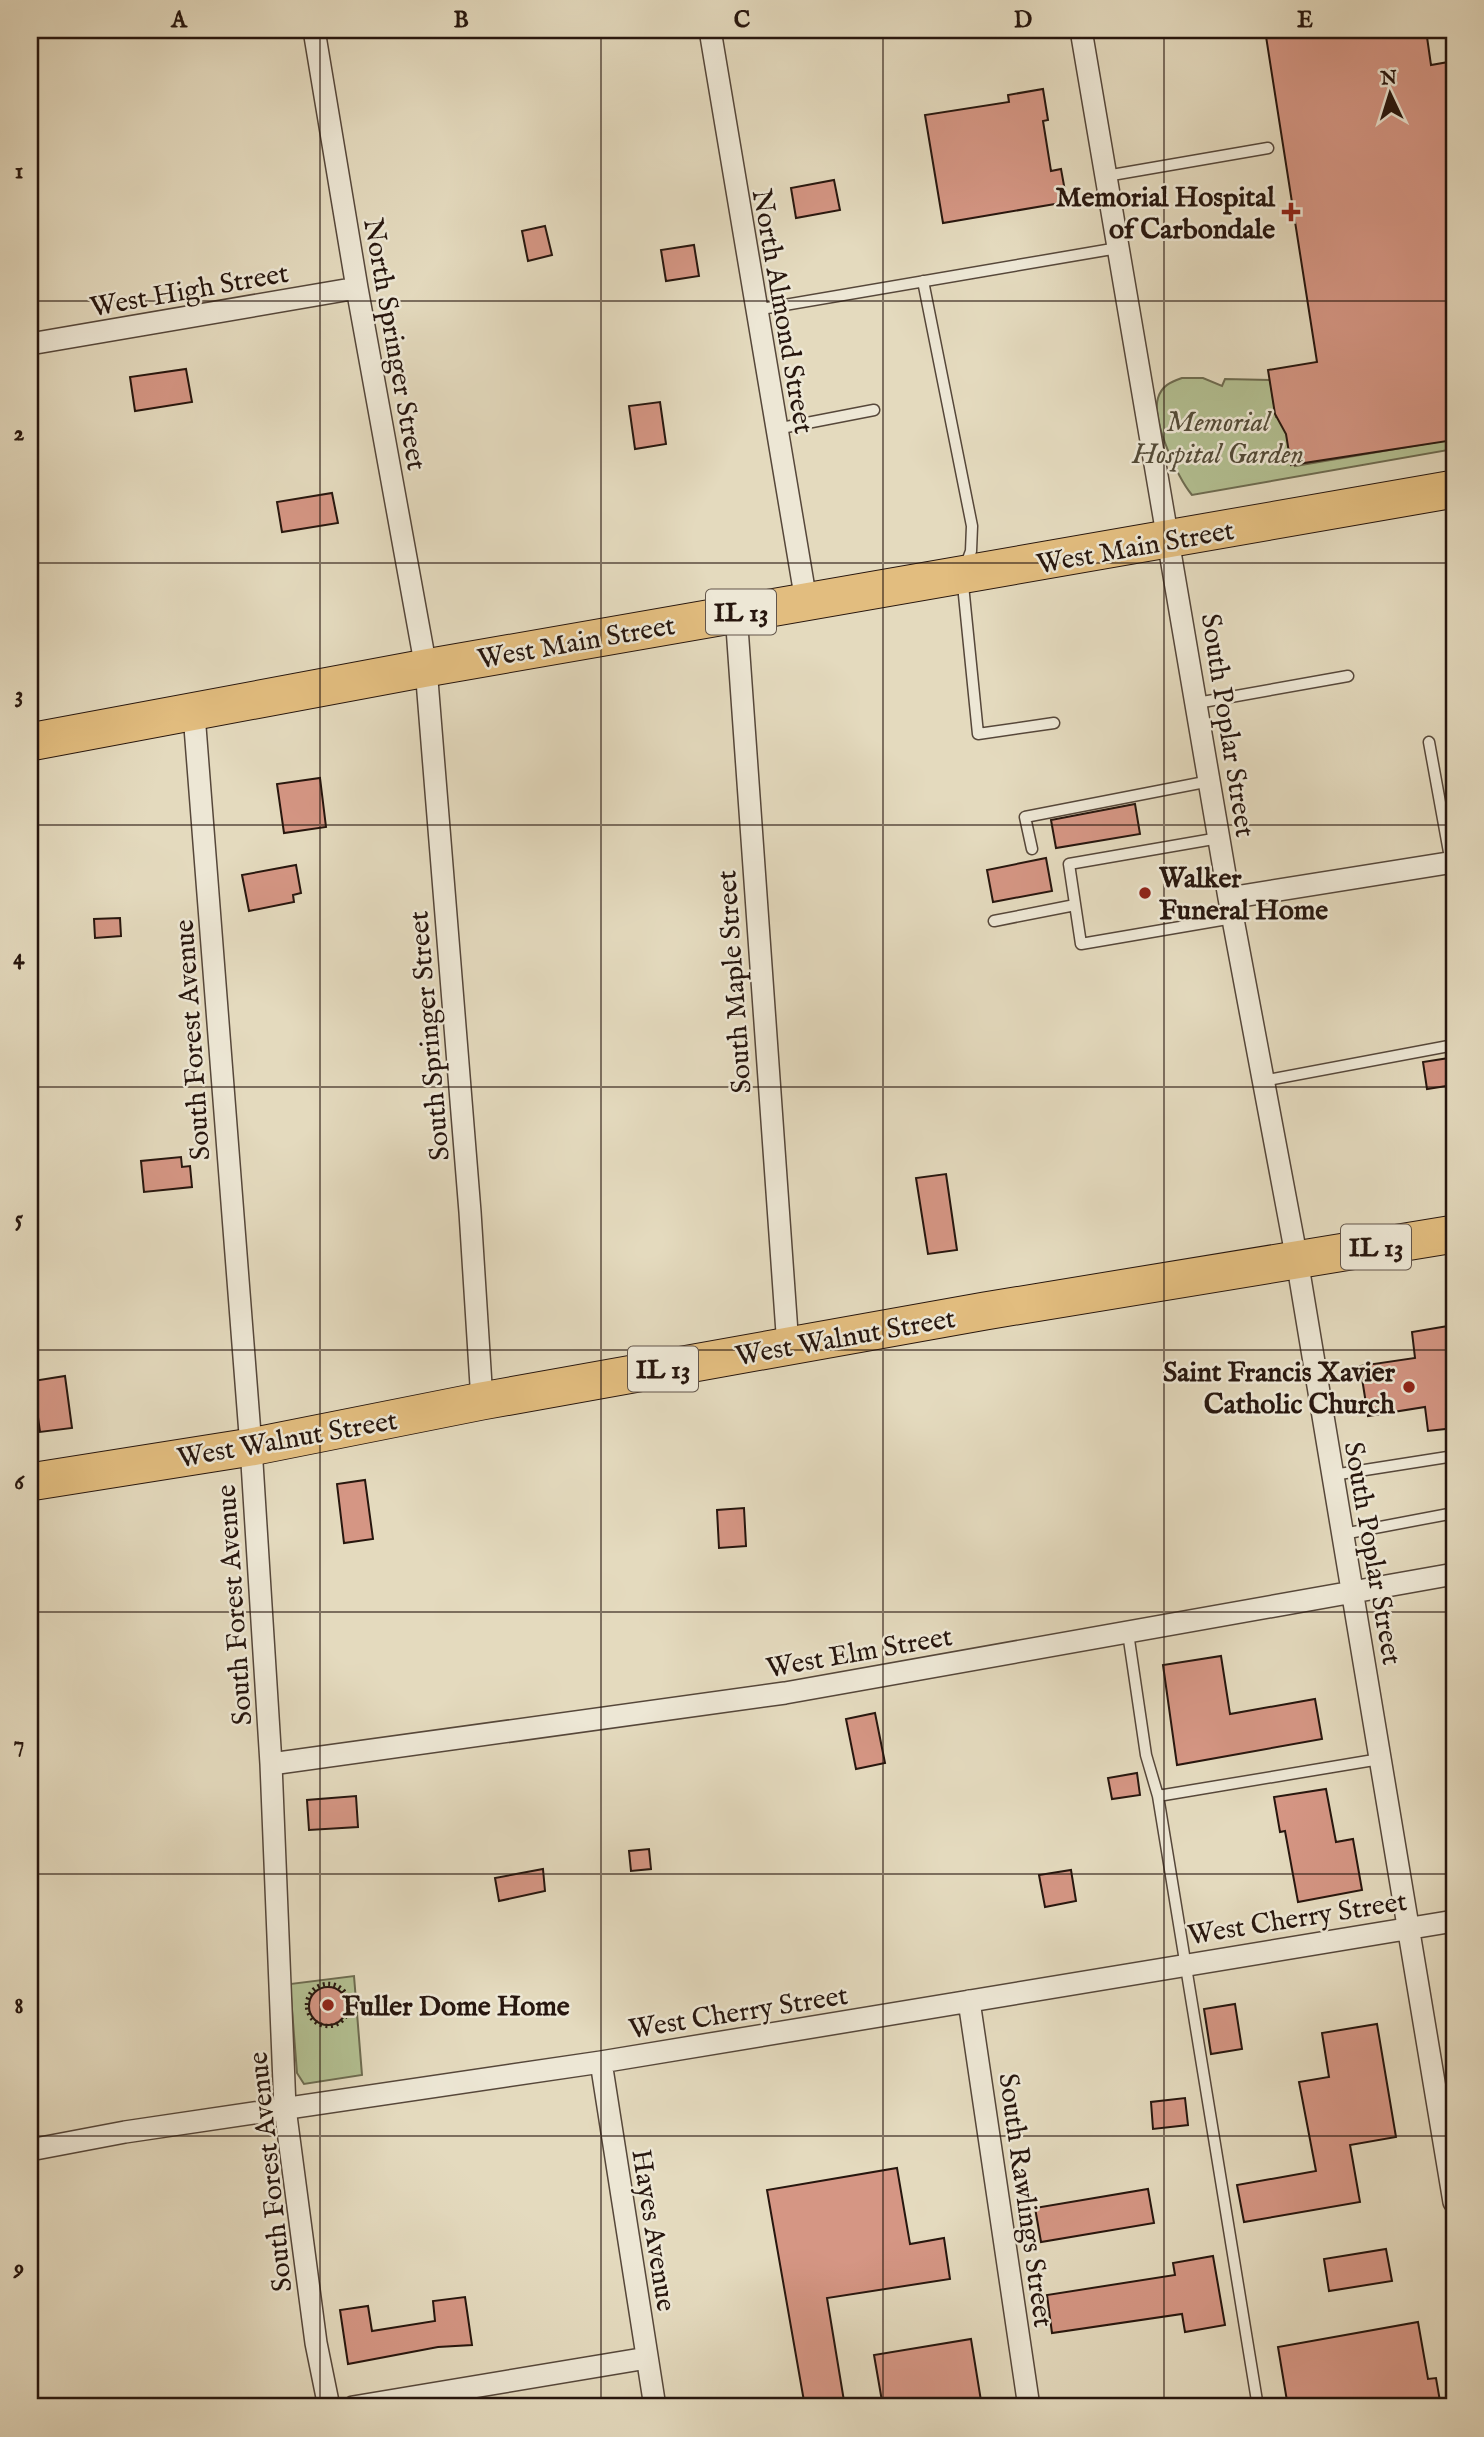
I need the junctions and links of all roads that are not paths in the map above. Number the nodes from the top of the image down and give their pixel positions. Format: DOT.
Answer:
graph roads {
  1 [pos="314,30"];
  2 [pos="710,30"];
  3 [pos="1081,30"];
  4 [pos="1268,148"];
  5 [pos="1106,176"];
  6 [pos="1118,248"];
  7 [pos="923,281"];
  8 [pos="357,288"];
  9 [pos="755,310"];
  10 [pos="30,344"];
  11 [pos="874,410"];
  12 [pos="776,429"];
  13 [pos="1454,489"];
  14 [pos="1170,541"];
  15 [pos="962,575"];
  16 [pos="806,601"];
  17 [pos="736,613"];
  18 [pos="426,668"];
  19 [pos="1348,676"];
  20 [pos="1197,703"];
  21 [pos="194,713"];
  22 [pos="1054,723"];
  23 [pos="30,742"];
  24 [pos="1429,742"];
  25 [pos="1210,781"];
  26 [pos="1219,838"];
  27 [pos="1032,849"];
  28 [pos="1453,862"];
  29 [pos="1075,905"];
  30 [pos="1231,908"];
  31 [pos="994,921"];
  32 [pos="1454,1045"];
  33 [pos="1263,1082"];
  34 [pos="1454,1234"];
  35 [pos="1297,1260"];
  36 [pos="788,1347"];
  37 [pos="482,1401"];
  38 [pos="251,1447"];
  39 [pos="1454,1456"];
  40 [pos="1333,1475"];
  41 [pos="30,1482"];
  42 [pos="1454,1513"];
  43 [pos="1343,1534"];
  44 [pos="1454,1574"];
  45 [pos="1353,1593"];
  46 [pos="1128,1633"];
  47 [pos="1380,1759"];
  48 [pos="271,1764"];
  49 [pos="1158,1796"];
  50 [pos="1454,1921"];
  51 [pos="1408,1928"];
  52 [pos="1185,1964"];
  53 [pos="969,2001"];
  54 [pos="601,2062"];
  55 [pos="285,2108"];
  56 [pos="30,2150"];
  57 [pos="1454,2202"];
  58 [pos="647,2358"];
  59 [pos="329,2407"];
  60 [pos="353,2407"];
  61 [pos="655,2407"];
  62 [pos="1029,2407"];
  63 [pos="1258,2407"];
  1 -- 8 [label="street, North Springer Street"];
  2 -- 9 [label="street, North Almond Street"];
  3 -- 5 [label="street, South Poplar Street"];
  4 -- 5 [label="lane"];
  5 -- 6 [label="street, South Poplar Street"];
  6 -- 7 [label="lane"];
  6 -- 14 [label="street, South Poplar Street"];
  7 -- 9 [label="lane"];
  7 -- 15 [label="lane"];
  8 -- 10 [label="street, West High Street"];
  8 -- 18 [label="street, North Springer Street"];
  9 -- 12 [label="street, North Almond Street"];
  11 -- 12 [label="lane"];
  12 -- 16 [label="street, North Almond Street"];
  13 -- 14 [label="highway, West Main Street / IL 13"];
  14 -- 15 [label="highway, West Main Street / IL 13"];
  14 -- 20 [label="street, South Poplar Street"];
  15 -- 16 [label="highway, West Main Street / IL 13"];
  15 -- 22 [label="lane"];
  16 -- 17 [label="highway, West Main Street / IL 13"];
  17 -- 18 [label="highway, West Main Street / IL 13"];
  17 -- 36 [label="street, South Maple Street"];
  18 -- 21 [label="highway, West Main Street / IL 13"];
  18 -- 37 [label="street, South Springer Street"];
  19 -- 20 [label="lane"];
  20 -- 25 [label="street, South Poplar Street"];
  21 -- 23 [label="highway, West Main Street / IL 13"];
  21 -- 38 [label="street, South Forest Avenue"];
  24 -- 28 [label="lane"];
  25 -- 26 [label="street, South Poplar Street"];
  25 -- 27 [label="lane"];
  26 -- 29 [label="lane"];
  26 -- 30 [label="street, South Poplar Street"];
  28 -- 30 [label="street"];
  29 -- 30 [label="lane"];
  29 -- 31 [label="lane"];
  30 -- 33 [label="street, South Poplar Street"];
  32 -- 33 [label="lane"];
  33 -- 35 [label="street, South Poplar Street"];
  34 -- 35 [label="highway, West Walnut Street / IL 13"];
  35 -- 36 [label="highway, West Walnut Street / IL 13"];
  35 -- 40 [label="street, South Poplar Street"];
  36 -- 37 [label="highway, West Walnut Street / IL 13"];
  37 -- 38 [label="highway, West Walnut Street / IL 13"];
  38 -- 41 [label="highway, West Walnut Street / IL 13"];
  38 -- 48 [label="street, South Forest Avenue"];
  39 -- 40 [label="lane"];
  40 -- 43 [label="street, South Poplar Street"];
  42 -- 43 [label="lane"];
  43 -- 45 [label="street, South Poplar Street"];
  44 -- 45 [label="street, West Elm Street"];
  45 -- 46 [label="street, West Elm Street"];
  45 -- 47 [label="street, South Poplar Street"];
  46 -- 48 [label="street, West Elm Street"];
  46 -- 49 [label="lane"];
  47 -- 49 [label="lane"];
  47 -- 51 [label="street, South Poplar Street"];
  48 -- 55 [label="street, South Forest Avenue"];
  49 -- 52 [label="lane"];
  50 -- 51 [label="street, West Cherry Street"];
  51 -- 52 [label="street, West Cherry Street"];
  51 -- 57 [label="street, South Poplar Street"];
  52 -- 53 [label="street, West Cherry Street"];
  52 -- 63 [label="lane"];
  53 -- 54 [label="street, West Cherry Street"];
  53 -- 62 [label="street, South Rawlings Street"];
  54 -- 55 [label="street, West Cherry Street"];
  54 -- 58 [label="street, Hayes Avenue"];
  55 -- 56 [label="street, West Cherry Street"];
  55 -- 59 [label="street, South Forest Avenue"];
  58 -- 60 [label="street"];
  58 -- 61 [label="street, Hayes Avenue"];
}
